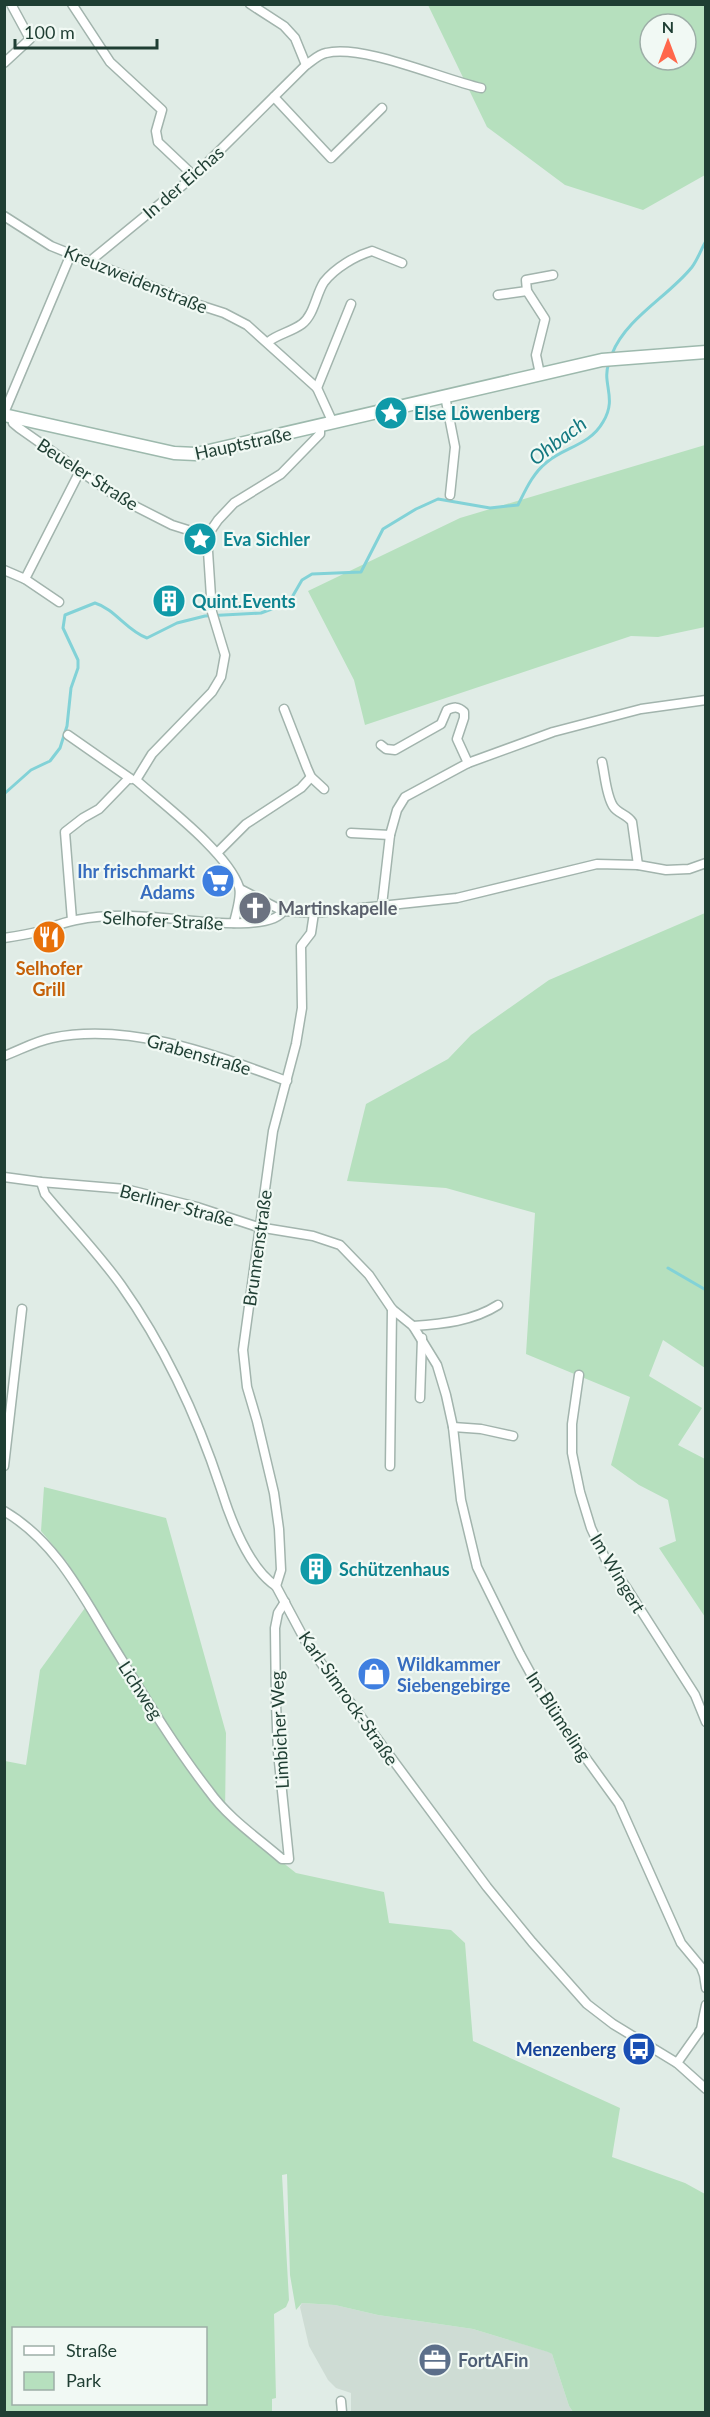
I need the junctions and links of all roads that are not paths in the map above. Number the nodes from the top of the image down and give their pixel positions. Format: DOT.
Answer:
graph roads {
  1 [pos="72,4"];
  2 [pos="250,4"];
  3 [pos="14,6"];
  4 [pos="4,63"];
  5 [pos="306,65"];
  6 [pos="481,88"];
  7 [pos="274,97"];
  8 [pos="382,108"];
  9 [pos="194,176"];
  10 [pos="4,216"];
  11 [pos="71,254"];
  12 [pos="89,262"];
  13 [pos="402,263"];
  14 [pos="553,275"];
  15 [pos="527,291"];
  16 [pos="498,295"];
  17 [pos="351,304"];
  18 [pos="268,342"];
  19 [pos="705,352"];
  20 [pos="540,374"];
  21 [pos="317,388"];
  22 [pos="445,396"];
  23 [pos="7,415"];
  24 [pos="326,424"];
  25 [pos="80,471"];
  26 [pos="450,495"];
  27 [pos="207,536"];
  28 [pos="4,570"];
  29 [pos="25,579"];
  30 [pos="59,602"];
  31 [pos="705,700"];
  32 [pos="284,709"];
  33 [pos="68,735"];
  34 [pos="381,745"];
  35 [pos="602,762"];
  36 [pos="468,763"];
  37 [pos="311,777"];
  38 [pos="132,779"];
  39 [pos="324,789"];
  40 [pos="351,833"];
  41 [pos="390,835"];
  42 [pos="217,853"];
  43 [pos="705,864"];
  44 [pos="639,865"];
  45 [pos="240,889"];
  46 [pos="382,906"];
  47 [pos="283,911"];
  48 [pos="314,912"];
  49 [pos="72,920"];
  50 [pos="234,923"];
  51 [pos="4,938"];
  52 [pos="4,1056"];
  53 [pos="287,1081"];
  54 [pos="4,1177"];
  55 [pos="39,1182"];
  56 [pos="258,1227"];
  57 [pos="498,1305"];
  58 [pos="22,1309"];
  59 [pos="392,1309"];
  60 [pos="413,1326"];
  61 [pos="422,1338"];
  62 [pos="579,1375"];
  63 [pos="420,1398"];
  64 [pos="453,1427"];
  65 [pos="513,1436"];
  66 [pos="4,1466"];
  67 [pos="390,1466"];
  68 [pos="4,1511"];
  69 [pos="276,1586"];
  70 [pos="285,1602"];
  71 [pos="705,1722"];
  72 [pos="289,1859"];
  73 [pos="705,1957"];
  74 [pos="701,1967"];
  75 [pos="705,1988"];
  76 [pos="705,2005"];
  77 [pos="677,2063"];
  78 [pos="705,2089"];
  79 [pos="341,2401"];
  80 [pos="342,2412"];
  1 -- 9 [label="street"];
  2 -- 5 [label="street"];
  3 -- 4 [label="street"];
  5 -- 6 [label="street, In der Eichas"];
  5 -- 7 [label="street, In der Eichas"];
  7 -- 8 [label="street"];
  7 -- 9 [label="street, In der Eichas"];
  9 -- 12 [label="street, In der Eichas"];
  10 -- 11 [label="street, Kreuzweidenstraße"];
  11 -- 12 [label="street, Kreuzweidenstraße"];
  11 -- 23 [label="street"];
  12 -- 18 [label="street, Kreuzweidenstraße"];
  13 -- 18 [label="street"];
  14 -- 15 [label="street"];
  15 -- 16 [label="street"];
  15 -- 20 [label="street"];
  17 -- 21 [label="street"];
  18 -- 21 [label="street, Kreuzweidenstraße"];
  19 -- 20 [label="main road, Hauptstraße"];
  20 -- 22 [label="main road, Hauptstraße"];
  21 -- 24 [label="street, Kreuzweidenstraße"];
  22 -- 24 [label="main road, Hauptstraße"];
  22 -- 26 [label="street"];
  23 -- 24 [label="main road, Hauptstraße"];
  23 -- 25 [label="street, Beueler Straße"];
  24 -- 27 [label="street"];
  25 -- 27 [label="street, Beueler Straße"];
  25 -- 29 [label="street"];
  27 -- 38 [label="street"];
  28 -- 29 [label="street"];
  29 -- 30 [label="street"];
  31 -- 36 [label="street"];
  32 -- 37 [label="street"];
  33 -- 38 [label="street"];
  34 -- 36 [label="street"];
  35 -- 44 [label="street"];
  36 -- 41 [label="street"];
  37 -- 39 [label="street"];
  37 -- 42 [label="street"];
  38 -- 42 [label="street"];
  38 -- 49 [label="street"];
  40 -- 41 [label="street"];
  41 -- 46 [label="street"];
  42 -- 45 [label="street"];
  43 -- 44 [label="street, Selhofer Straße"];
  44 -- 46 [label="street, Selhofer Straße"];
  45 -- 47 [label="street"];
  45 -- 50 [label="street"];
  46 -- 48 [label="street, Selhofer Straße"];
  47 -- 48 [label="street, Selhofer Straße"];
  47 -- 50 [label="street, Selhofer Straße"];
  48 -- 53 [label="street, Brunnenstraße"];
  49 -- 50 [label="street, Selhofer Straße"];
  49 -- 51 [label="street, Selhofer Straße"];
  52 -- 53 [label="street, Grabenstraße"];
  53 -- 56 [label="street, Brunnenstraße"];
  54 -- 55 [label="street, Berliner Straße"];
  55 -- 56 [label="street, Berliner Straße"];
  55 -- 69 [label="street, Karl-Simrock-Straße"];
  56 -- 59 [label="street, Berliner Straße"];
  56 -- 69 [label="street, Brunnenstraße"];
  57 -- 60 [label="street"];
  58 -- 66 [label="street"];
  59 -- 60 [label="street, Berliner Straße"];
  59 -- 67 [label="street"];
  60 -- 61 [label="street, Im Blümeling"];
  61 -- 63 [label="street"];
  61 -- 64 [label="street, Im Blümeling"];
  62 -- 71 [label="street, Im Wingert"];
  64 -- 65 [label="street"];
  64 -- 74 [label="street, Im Blümeling"];
  68 -- 72 [label="street, Lichweg"];
  69 -- 70 [label="street, Karl-Simrock-Straße"];
  70 -- 72 [label="street, Limbicher Weg"];
  70 -- 77 [label="street, Karl-Simrock-Straße"];
  73 -- 74 [label="street"];
  74 -- 75 [label="street, Im Blümeling"];
  76 -- 77 [label="street"];
  77 -- 78 [label="street, Karl-Simrock-Straße"];
  79 -- 80 [label="street"];
}
